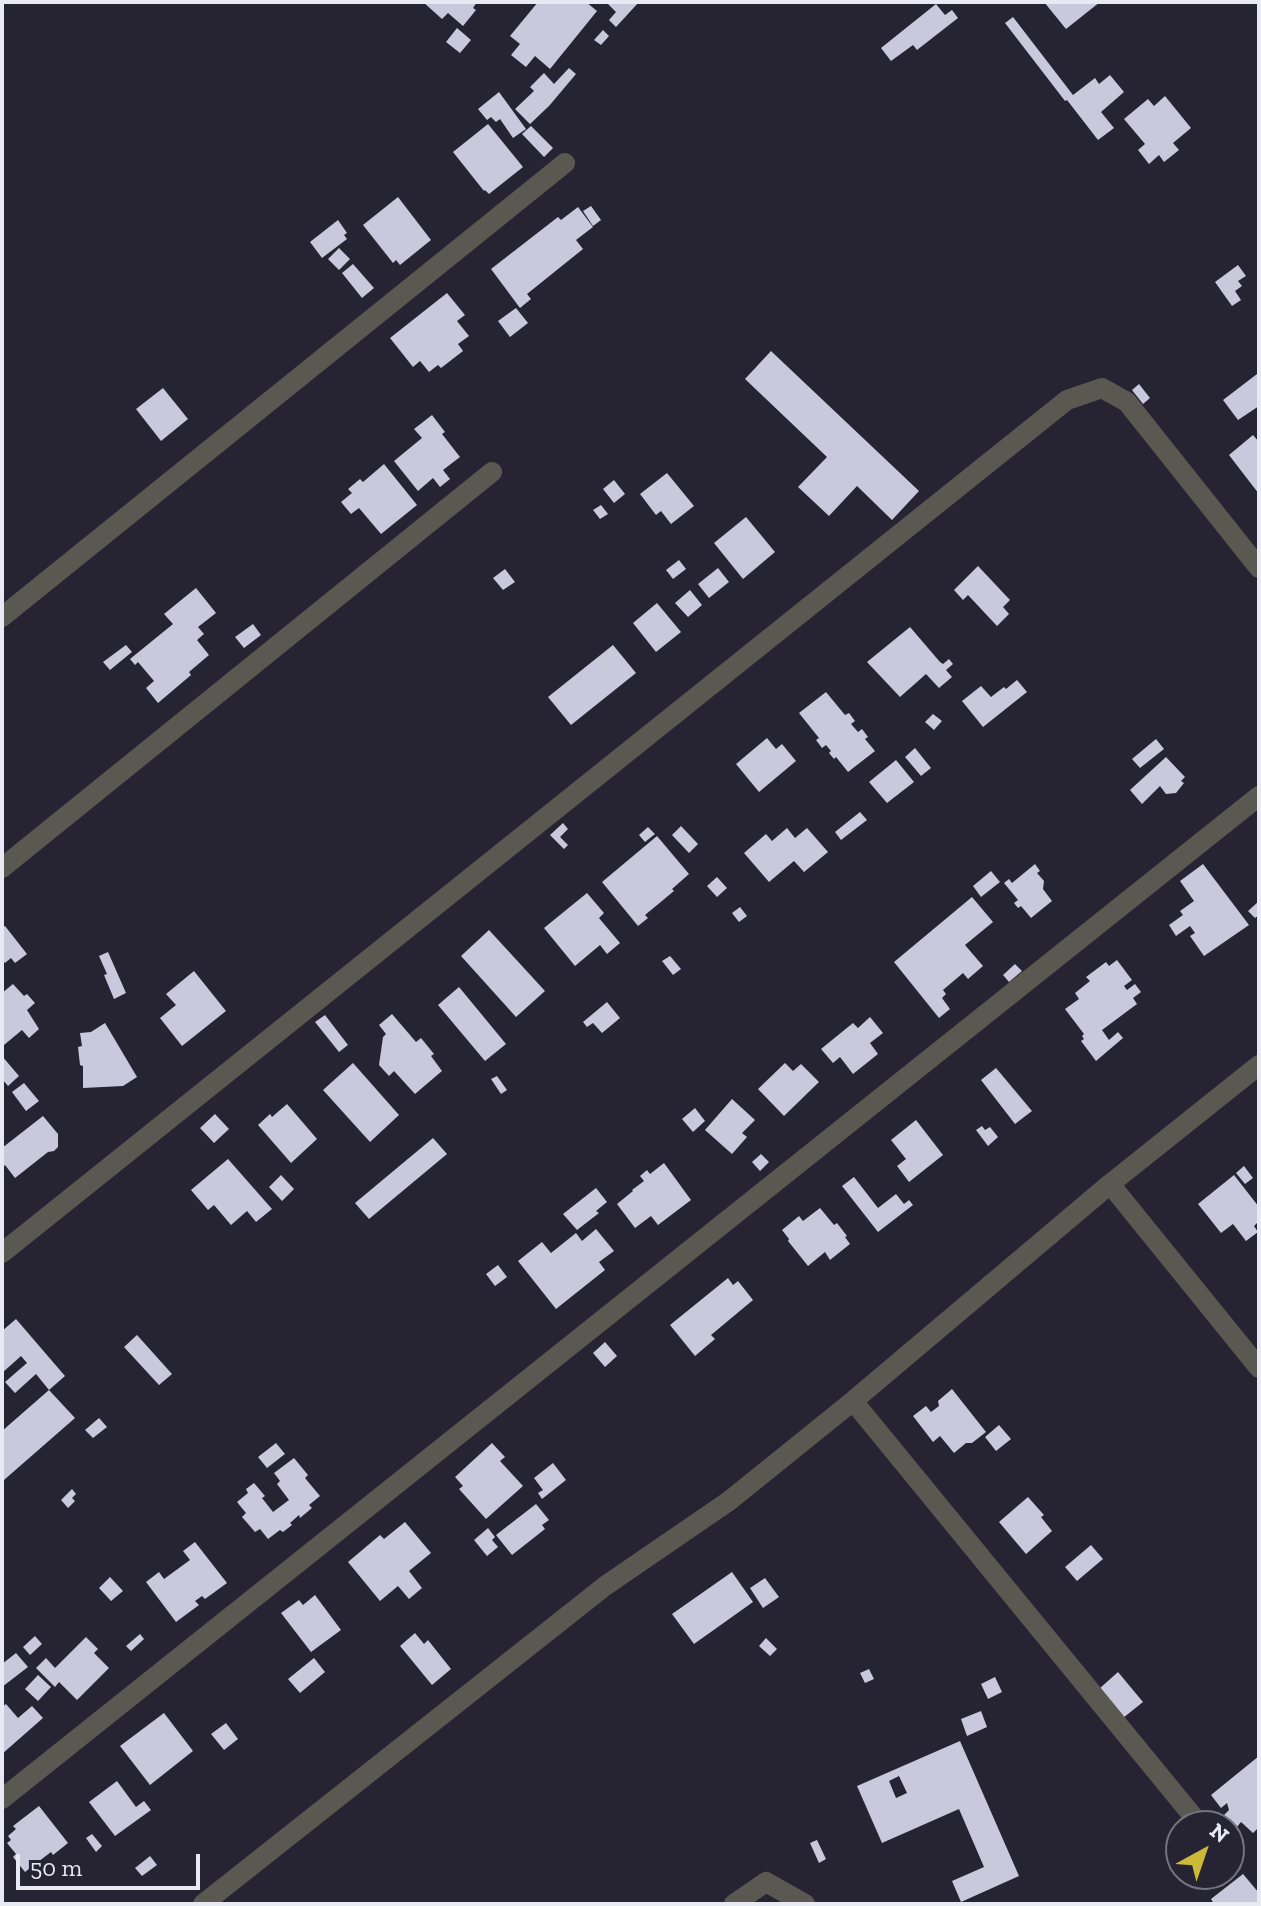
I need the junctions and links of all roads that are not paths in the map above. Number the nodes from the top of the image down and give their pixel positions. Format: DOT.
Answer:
graph roads {
  1 [pos="565,163"];
  2 [pos="492,472"];
  3 [pos="1259,568"];
  4 [pos="2,617"];
  5 [pos="1259,796"];
  6 [pos="2,868"];
  7 [pos="1259,1065"];
  8 [pos="1110,1184"];
  9 [pos="2,1253"];
  10 [pos="1259,1368"];
  11 [pos="853,1401"];
  12 [pos="2,1799"];
  13 [pos="1188,1810"];
  14 [pos="203,1904"];
  15 [pos="734,1904"];
  16 [pos="805,1904"];
  1 -- 4 [label="street"];
  2 -- 6 [label="street"];
  3 -- 9 [label="street"];
  5 -- 12 [label="street"];
  7 -- 8 [label="street"];
  8 -- 10 [label="street"];
  8 -- 11 [label="street"];
  11 -- 13 [label="street"];
  11 -- 14 [label="street"];
  15 -- 16 [label="street"];
}
